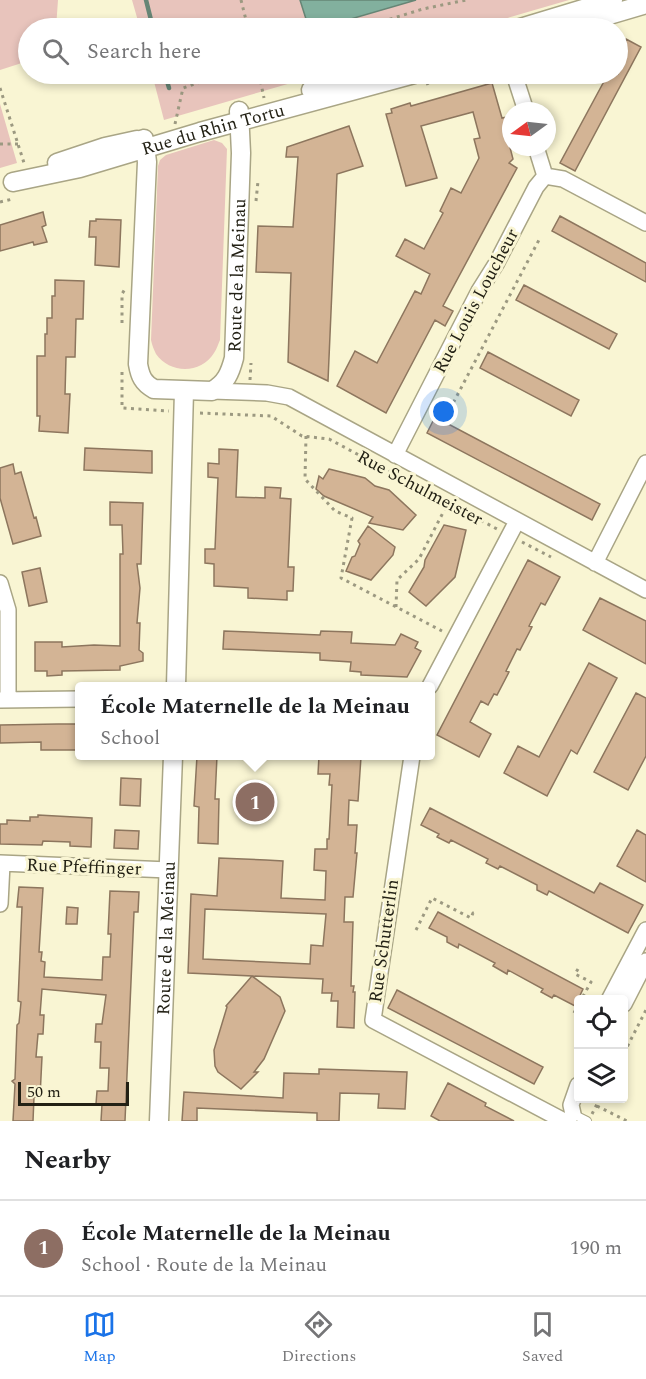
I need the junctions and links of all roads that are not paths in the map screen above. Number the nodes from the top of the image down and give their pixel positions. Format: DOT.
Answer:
graph roads {
  1 [pos="613,0"];
  2 [pos="646,4"];
  3 [pos="553,18"];
  4 [pos="599,18"];
  5 [pos="332,84"];
  6 [pos="373,84"];
  7 [pos="517,84"];
  8 [pos="523,102"];
  9 [pos="239,117"];
  10 [pos="145,143"];
  11 [pos="539,156"];
  12 [pos="545,176"];
  13 [pos="14,181"];
  14 [pos="646,223"];
  15 [pos="184,391"];
  16 [pos="212,391"];
  17 [pos="394,455"];
  18 [pos="646,463"];
  19 [pos="517,521"];
  20 [pos="595,563"];
  21 [pos="0,583"];
  22 [pos="646,590"];
  23 [pos="176,682"];
  24 [pos="433,682"];
  25 [pos="75,699"];
  26 [pos="4,700"];
  27 [pos="173,760"];
  28 [pos="410,760"];
  29 [pos="1,863"];
  30 [pos="169,870"];
  31 [pos="0,904"];
  32 [pos="646,930"];
  33 [pos="646,961"];
  34 [pos="611,995"];
  35 [pos="628,996"];
  36 [pos="574,1098"];
  37 [pos="580,1103"];
  38 [pos="576,1120"];
  39 [pos="159,1121"];
  1 -- 3 [label="street"];
  2 -- 4 [label="street"];
  5 -- 9 [label="street, Rue du Rhin Tortu"];
  6 -- 9 [label="street, Rue du Rhin Tortu"];
  7 -- 8 [label="street"];
  9 -- 10 [label="street, Rue du Rhin Tortu"];
  9 -- 10 [label="street, Rue du Rhin Tortu"];
  9 -- 16 [label="street, Route de la Meinau"];
  10 -- 13 [label="street, Rue du Rhin Tortu"];
  10 -- 15 [label="street"];
  11 -- 12 [label="street"];
  12 -- 14 [label="street"];
  12 -- 17 [label="street, Rue Louis Loucheur"];
  15 -- 16 [label="street"];
  15 -- 23 [label="street"];
  16 -- 17 [label="street, Rue Schulmeister"];
  17 -- 19 [label="street, Rue Schulmeister"];
  18 -- 20 [label="street"];
  19 -- 20 [label="street, Rue Schulmeister"];
  19 -- 24 [label="street"];
  20 -- 22 [label="street, Rue Schulmeister"];
  21 -- 26 [label="street"];
  25 -- 26 [label="street"];
  27 -- 30 [label="street, Route de la Meinau"];
  28 -- 38 [label="street, Rue Schutterlin"];
  29 -- 30 [label="street, Rue Pfeffinger"];
  29 -- 31 [label="street"];
  30 -- 39 [label="street, Route de la Meinau"];
  32 -- 34 [label="street"];
  33 -- 35 [label="street"];
  36 -- 38 [label="street"];
  37 -- 38 [label="street"];
}
